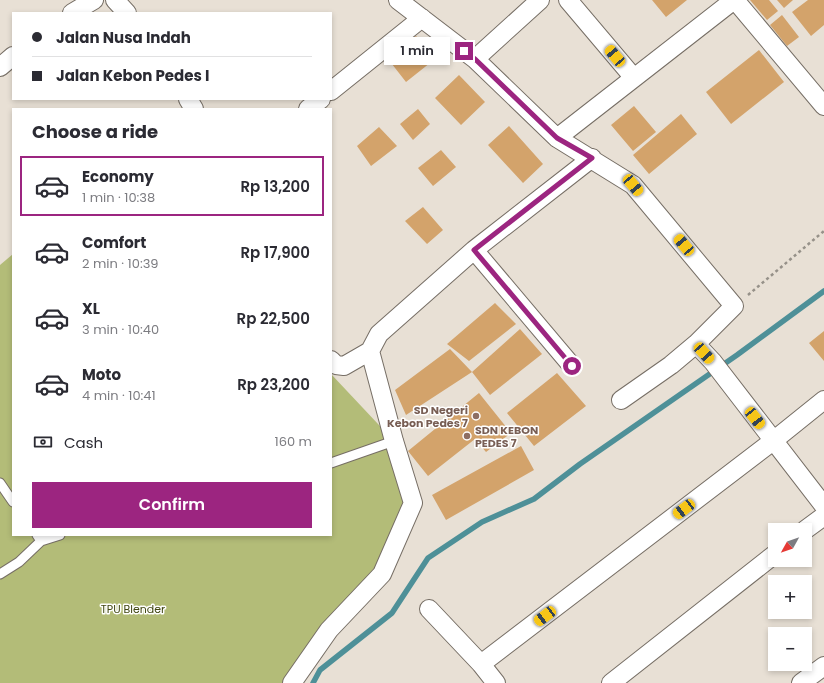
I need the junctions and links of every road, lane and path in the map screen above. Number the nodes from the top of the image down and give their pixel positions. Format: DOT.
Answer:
graph roads {
  1 [pos="94,0"];
  2 [pos="115,0"];
  3 [pos="398,0"];
  4 [pos="540,0"];
  5 [pos="568,0"];
  6 [pos="735,0"];
  7 [pos="74,12"];
  8 [pos="126,12"];
  9 [pos="422,18"];
  10 [pos="12,57"];
  11 [pos="475,59"];
  12 [pos="0,67"];
  13 [pos="634,78"];
  14 [pos="332,90"];
  15 [pos="320,100"];
  16 [pos="824,106"];
  17 [pos="309,108"];
  18 [pos="557,138"];
  19 [pos="592,158"];
  20 [pos="824,231"];
  21 [pos="474,250"];
  22 [pos="734,306"];
  23 [pos="696,344"];
  24 [pos="370,351"];
  25 [pos="332,361"];
  26 [pos="572,366"];
  27 [pos="621,400"];
  28 [pos="824,400"];
  29 [pos="394,440"];
  30 [pos="773,441"];
  31 [pos="332,463"];
  32 [pos="0,483"];
  33 [pos="12,501"];
  34 [pos="824,506"];
  35 [pos="824,516"];
  36 [pos="812,525"];
  37 [pos="53,536"];
  38 [pos="39,538"];
  39 [pos="768,560"];
  40 [pos="0,574"];
  41 [pos="429,609"];
  42 [pos="481,664"];
  43 [pos="824,666"];
  44 [pos="292,683"];
  45 [pos="496,683"];
  46 [pos="611,683"];
  47 [pos="801,683"];
  1 -- 7 [label="street"];
  2 -- 8 [label="street"];
  3 -- 9 [label="street"];
  4 -- 11 [label="street"];
  5 -- 13 [label="street"];
  6 -- 13 [label="street"];
  6 -- 16 [label="street"];
  9 -- 11 [label="street"];
  9 -- 14 [label="street"];
  10 -- 12 [label="street"];
  11 -- 18 [label="street"];
  13 -- 18 [label="street"];
  15 -- 17 [label="street"];
  18 -- 19 [label="street"];
  19 -- 21 [label="street"];
  19 -- 22 [label="street"];
  20 -- 22 [label="path"];
  21 -- 24 [label="street"];
  21 -- 26 [label="street"];
  22 -- 23 [label="street"];
  23 -- 27 [label="street"];
  23 -- 30 [label="street"];
  24 -- 25 [label="street"];
  24 -- 29 [label="street"];
  28 -- 30 [label="street"];
  29 -- 31 [label="lane"];
  29 -- 44 [label="street"];
  30 -- 34 [label="street"];
  30 -- 42 [label="street"];
  32 -- 33 [label="lane"];
  35 -- 36 [label="street"];
  37 -- 38 [label="lane"];
  38 -- 40 [label="lane"];
  39 -- 46 [label="street"];
  41 -- 42 [label="street"];
  42 -- 45 [label="street"];
  43 -- 47 [label="street"];
}
